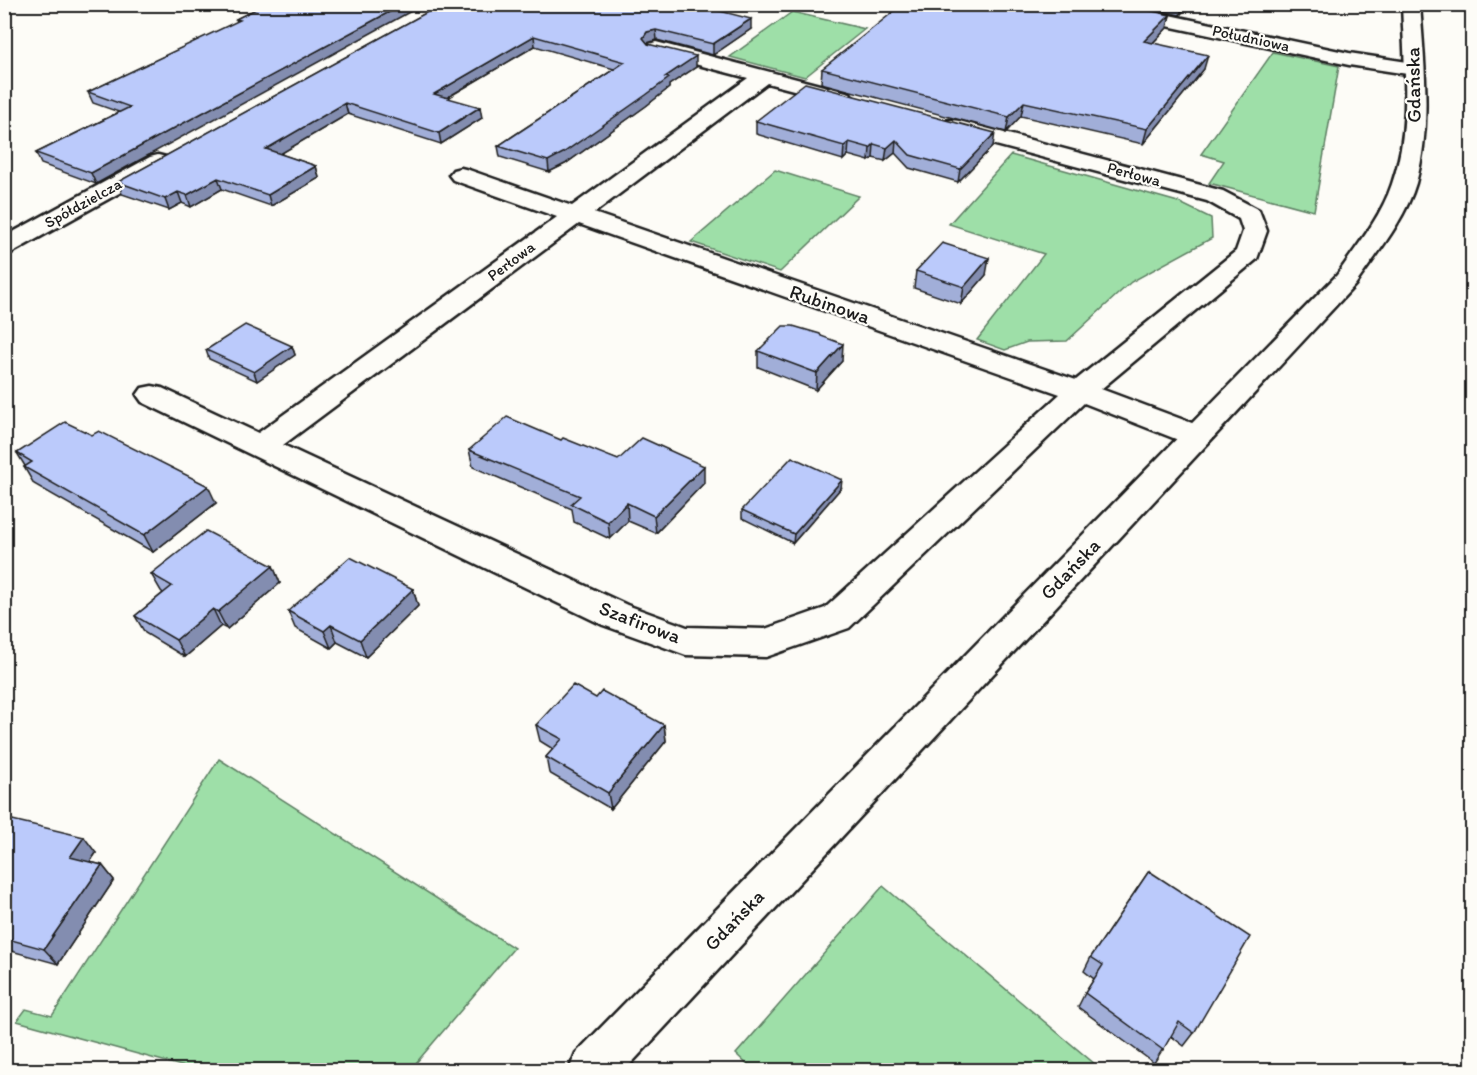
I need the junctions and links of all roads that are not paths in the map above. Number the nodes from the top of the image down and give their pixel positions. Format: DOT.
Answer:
graph roads {
  1 [pos="1089,4"];
  2 [pos="1411,4"];
  3 [pos="656,48"];
  4 [pos="1414,69"];
  5 [pos="764,76"];
  6 [pos="868,104"];
  7 [pos="926,119"];
  8 [pos="179,150"];
  9 [pos="461,175"];
  10 [pos="574,214"];
  11 [pos="4,247"];
  12 [pos="1080,391"];
  13 [pos="152,395"];
  14 [pos="1197,436"];
  15 [pos="260,447"];
  16 [pos="592,1071"];
  1 -- 4 [label="street, Południowa"];
  2 -- 4 [label="street, Gdańska"];
  3 -- 5 [label="street"];
  4 -- 14 [label="street, Gdańska"];
  5 -- 6 [label="street"];
  5 -- 10 [label="street, Perłowa"];
  7 -- 12 [label="street, Perłowa"];
  8 -- 11 [label="street, Spółdzielcza"];
  9 -- 10 [label="street, Rubinowa"];
  10 -- 12 [label="street, Rubinowa"];
  10 -- 15 [label="street, Perłowa"];
  12 -- 14 [label="street, Rubinowa"];
  12 -- 15 [label="street, Szafirowa"];
  13 -- 15 [label="street, Szafirowa"];
  14 -- 16 [label="street, Gdańska"];
}
